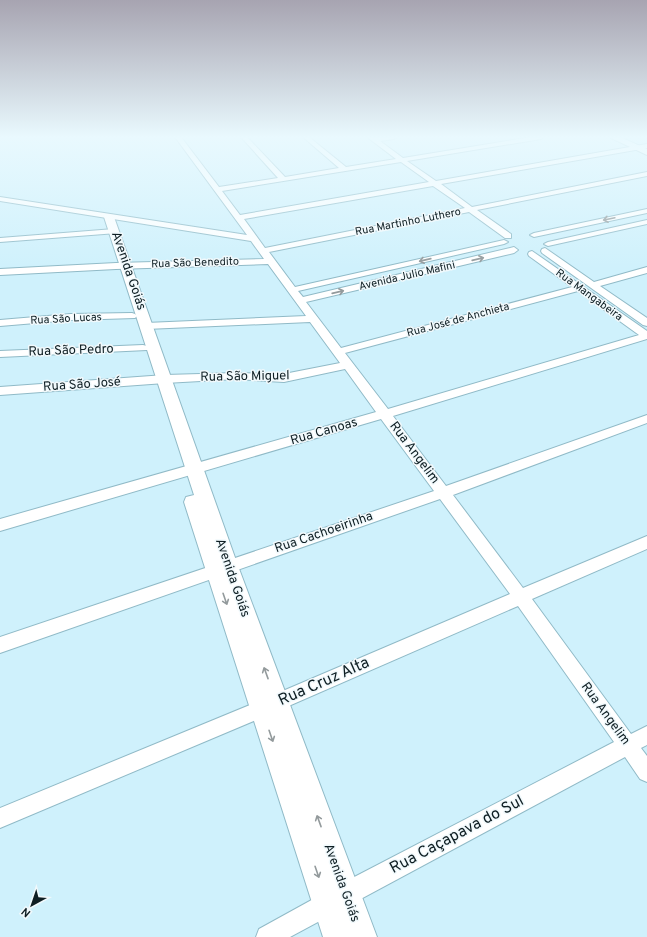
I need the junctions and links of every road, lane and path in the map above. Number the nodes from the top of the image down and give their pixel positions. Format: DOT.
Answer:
graph roads {
  1 [pos="210,181"];
  2 [pos="273,181"];
  3 [pos="432,181"];
  4 [pos="452,181"];
  5 [pos="613,181"];
  6 [pos="444,182"];
  7 [pos="435,183"];
  8 [pos="217,190"];
  9 [pos="0,199"];
  10 [pos="481,207"];
  11 [pos="471,209"];
  12 [pos="647,211"];
  13 [pos="238,218"];
  14 [pos="647,222"];
  15 [pos="107,224"];
  16 [pos="513,235"];
  17 [pos="534,235"];
  18 [pos="254,239"];
  19 [pos="0,240"];
  20 [pos="546,248"];
  21 [pos="514,250"];
  22 [pos="263,251"];
  23 [pos="532,254"];
  24 [pos="271,261"];
  25 [pos="121,266"];
  26 [pos="647,270"];
  27 [pos="0,272"];
  28 [pos="592,285"];
  29 [pos="579,288"];
  30 [pos="292,290"];
  31 [pos="300,301"];
  32 [pos="314,319"];
  33 [pos="139,321"];
  34 [pos="0,323"];
  35 [pos="647,323"];
  36 [pos="647,336"];
  37 [pos="143,348"];
  38 [pos="338,352"];
  39 [pos="0,354"];
  40 [pos="347,365"];
  41 [pos="159,380"];
  42 [pos="0,391"];
  43 [pos="386,414"];
  44 [pos="647,419"];
  45 [pos="189,470"];
  46 [pos="443,493"];
  47 [pos="0,525"];
  48 [pos="647,542"];
  49 [pos="222,569"];
  50 [pos="520,596"];
  51 [pos="0,645"];
  52 [pos="269,706"];
  53 [pos="647,735"];
  54 [pos="628,745"];
  55 [pos="647,772"];
  56 [pos="0,818"];
  57 [pos="336,899"];
  58 [pos="267,937"];
  59 [pos="339,937"];
  60 [pos="361,937"];
  1 -- 8 [label="street, Rua Angelim"];
  2 -- 8 [label="street"];
  3 -- 7 [label="street"];
  4 -- 6 [label="street"];
  5 -- 10 [label="street, Rua Martinho Luthero"];
  6 -- 7 [label="street"];
  6 -- 10 [label="street"];
  7 -- 11 [label="street"];
  7 -- 13 [label="street"];
  8 -- 13 [label="street, Rua Angelim"];
  9 -- 15 [label="street"];
  10 -- 11 [label="street, Rua Martinho Luthero"];
  10 -- 16 [label="street"];
  11 -- 16 [label="street"];
  11 -- 22 [label="street, Rua Martinho Luthero"];
  12 -- 17 [label="street, one-way"];
  13 -- 18 [label="street, Rua Angelim"];
  14 -- 20 [label="street"];
  15 -- 18 [label="street"];
  15 -- 19 [label="street"];
  15 -- 25 [label="street, Avenida Goiás"];
  16 -- 17 [label="street"];
  16 -- 21 [label="street"];
  16 -- 30 [label="street, Avenida Julio Mafini, one-way"];
  17 -- 20 [label="street, Rua Mangabeira"];
  18 -- 22 [label="street, Rua Angelim"];
  20 -- 23 [label="street"];
  20 -- 28 [label="street, Rua Mangabeira"];
  21 -- 23 [label="street"];
  31 -- 21 [label="street, Avenida Julio Mafini, one-way"];
  22 -- 24 [label="street, Rua Angelim"];
  23 -- 29 [label="street, Rua Mangabeira"];
  24 -- 25 [label="street, Rua São Benedito"];
  24 -- 30 [label="street, Rua Angelim"];
  25 -- 27 [label="street, Rua São Benedito"];
  25 -- 33 [label="street, Avenida Goiás"];
  26 -- 28 [label="street"];
  28 -- 35 [label="street, Rua Mangabeira"];
  29 -- 36 [label="street, Rua Mangabeira"];
  29 -- 38 [label="street, Rua José de Anchieta"];
  30 -- 31 [label="street, Rua Angelim"];
  31 -- 32 [label="street, Rua Angelim"];
  32 -- 33 [label="street, Rua São Lucas"];
  32 -- 38 [label="street, Rua Angelim"];
  33 -- 34 [label="street, Rua São Lucas"];
  33 -- 37 [label="street, Avenida Goiás"];
  33 -- 41 [label="street, Avenida Goiás"];
  36 -- 43 [label="street, Rua Canoas"];
  37 -- 39 [label="street, Rua São Pedro"];
  37 -- 41 [label="street, Avenida Goiás"];
  38 -- 40 [label="street, Rua Angelim"];
  40 -- 41 [label="street, Rua São Miguel"];
  40 -- 43 [label="street, Rua Angelim"];
  41 -- 42 [label="street, Rua São José"];
  41 -- 45 [label="street, Avenida Goiás"];
  43 -- 45 [label="street, Rua Canoas"];
  43 -- 46 [label="street, Rua Angelim"];
  44 -- 46 [label="street, Rua Cachoeirinha"];
  45 -- 47 [label="street, Rua Canoas"];
  45 -- 49 [label="street, Avenida Goiás"];
  46 -- 49 [label="street, Rua Cachoeirinha"];
  46 -- 50 [label="street, Rua Angelim"];
  48 -- 50 [label="street, Rua Cruz Alta"];
  49 -- 51 [label="street, Rua Cachoeirinha"];
  49 -- 52 [label="street, Avenida Goiás"];
  50 -- 52 [label="street, Rua Cruz Alta"];
  50 -- 54 [label="street, Rua Angelim"];
  52 -- 56 [label="street, Rua Cruz Alta"];
  52 -- 57 [label="street, Avenida Goiás"];
  53 -- 54 [label="street, Rua Caçapava do Sul"];
  54 -- 55 [label="street, Rua Angelim"];
  54 -- 57 [label="street, Rua Caçapava do Sul"];
  57 -- 58 [label="street, Rua Caçapava do Sul"];
  57 -- 59 [label="street, Avenida Goiás"];
  57 -- 60 [label="street, Avenida Goiás"];
}
